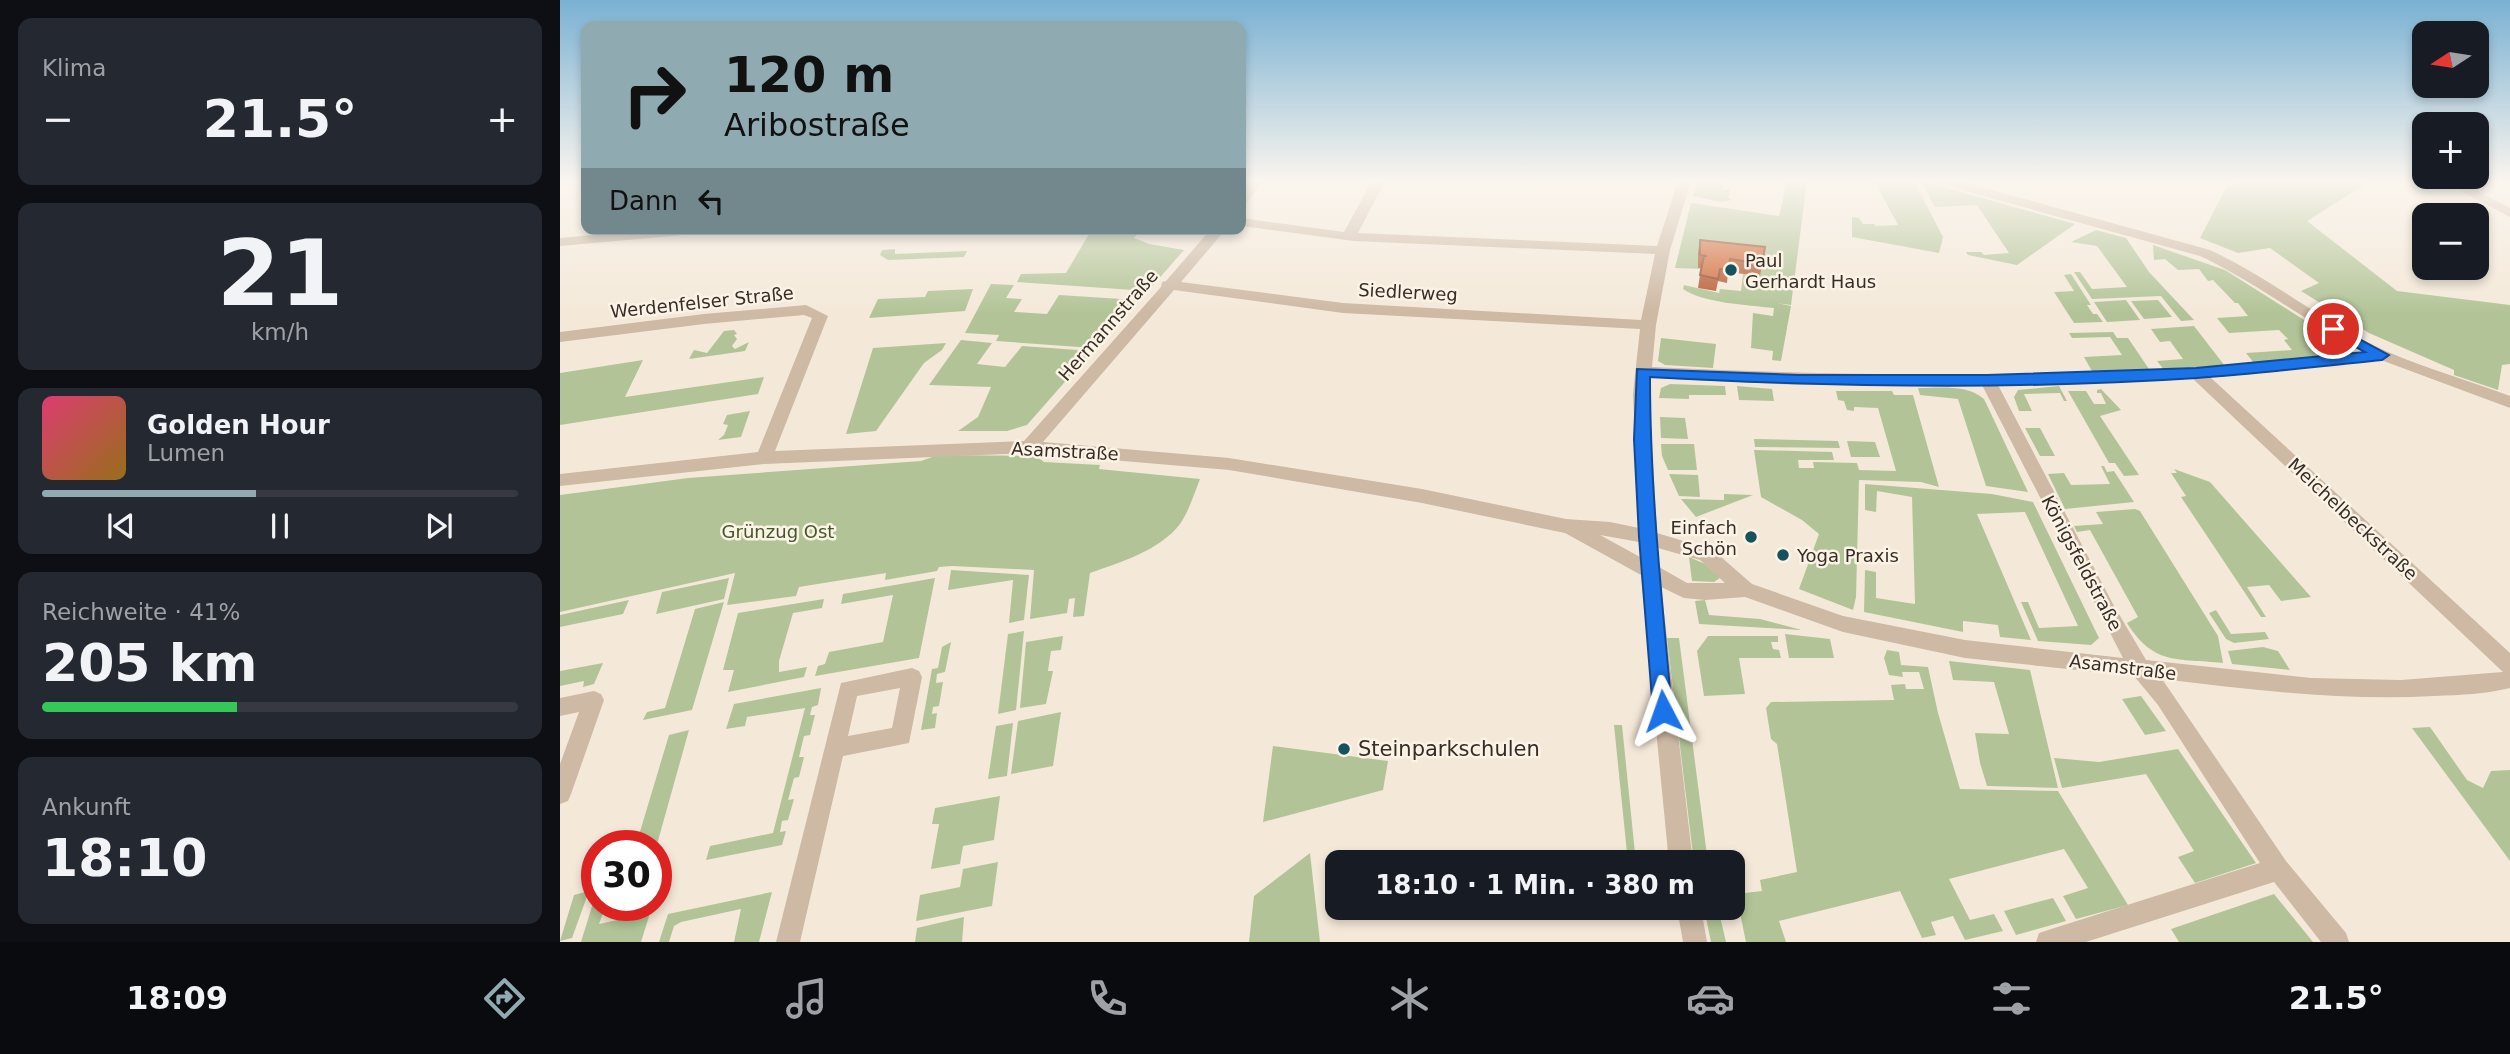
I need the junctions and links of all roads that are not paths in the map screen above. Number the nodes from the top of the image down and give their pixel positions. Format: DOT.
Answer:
graph roads {
  1 [pos="1264,225"];
  2 [pos="1355,225"];
  3 [pos="1671,225"];
  4 [pos="2104,225"];
  5 [pos="643,235"];
  6 [pos="1213,235"];
  7 [pos="1349,236"];
  8 [pos="560,243"];
  9 [pos="1663,250"];
  10 [pos="1167,285"];
  11 [pos="1648,325"];
  12 [pos="560,337"];
  13 [pos="2382,355"];
  14 [pos="1642,372"];
  15 [pos="2196,373"];
  16 [pos="1987,380"];
  17 [pos="2510,402"];
  18 [pos="1029,447"];
  19 [pos="764,458"];
  20 [pos="560,480"];
  21 [pos="1566,526"];
  22 [pos="1647,537"];
  23 [pos="1650,573"];
  24 [pos="1745,589"];
  25 [pos="2510,666"];
  26 [pos="2139,667"];
  27 [pos="2510,679"];
  28 [pos="560,707"];
  29 [pos="835,748"];
  30 [pos="560,794"];
  31 [pos="1679,850"];
  32 [pos="2278,869"];
  33 [pos="1691,920"];
  34 [pos="788,942"];
  35 [pos="1695,942"];
  36 [pos="2048,942"];
  37 [pos="2337,942"];
  1 -- 7 [label="street"];
  2 -- 7 [label="street"];
  3 -- 9 [label="street"];
  4 -- 13 [label="street"];
  5 -- 8 [label="street"];
  6 -- 10 [label="street, Hermannstraße"];
  7 -- 9 [label="street"];
  9 -- 11 [label="street"];
  10 -- 11 [label="street, Siedlerweg"];
  10 -- 18 [label="street, Hermannstraße"];
  11 -- 14 [label="street"];
  12 -- 19 [label="street, Werdenfelser Straße"];
  13 -- 15 [label="street"];
  13 -- 17 [label="street"];
  14 -- 16 [label="street"];
  14 -- 22 [label="street"];
  15 -- 16 [label="street"];
  15 -- 25 [label="street, Meichelbeckstraße"];
  16 -- 26 [label="street, Königsfeldstraße"];
  18 -- 19 [label="street, Asamstraße"];
  18 -- 21 [label="street, Asamstraße"];
  19 -- 20 [label="street, Asamstraße"];
  21 -- 22 [label="street, Asamstraße"];
  21 -- 23 [label="street, Asamstraße"];
  22 -- 23 [label="street"];
  22 -- 24 [label="street, Asamstraße"];
  23 -- 24 [label="street, Asamstraße"];
  23 -- 31 [label="street"];
  24 -- 26 [label="street, Asamstraße"];
  26 -- 27 [label="street, Asamstraße"];
  26 -- 32 [label="street, Königsfeldstraße"];
  28 -- 30 [label="street"];
  29 -- 34 [label="street"];
  32 -- 36 [label="street"];
  32 -- 37 [label="street, Königsfeldstraße"];
  33 -- 35 [label="street"];
}
